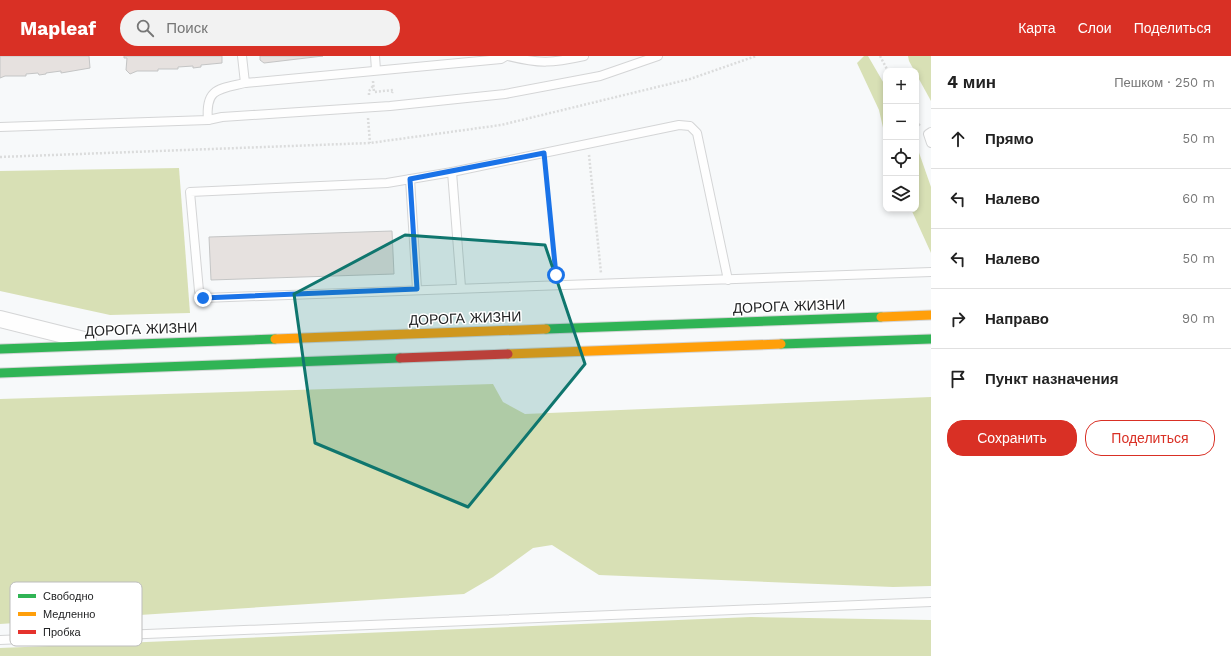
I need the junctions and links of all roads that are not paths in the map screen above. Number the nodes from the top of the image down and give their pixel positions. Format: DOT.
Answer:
graph roads {
  1 [pos="242,56"];
  2 [pos="375,56"];
  3 [pos="507,56"];
  4 [pos="584,56"];
  5 [pos="658,56"];
  6 [pos="374,71"];
  7 [pos="245,83"];
  8 [pos="208,120"];
  9 [pos="0,127"];
  10 [pos="931,132"];
  11 [pos="931,143"];
  12 [pos="452,172"];
  13 [pos="410,179"];
  14 [pos="931,272"];
  15 [pos="728,280"];
  16 [pos="461,287"];
  17 [pos="417,289"];
  18 [pos="931,315"];
  19 [pos="0,319"];
  20 [pos="931,339"];
  21 [pos="105,345"];
  22 [pos="0,349"];
  23 [pos="0,373"];
  24 [pos="931,602"];
  25 [pos="142,634"];
  26 [pos="0,640"];
  27 [pos="10,640"];
  1 -- 7 [label="lane"];
  2 -- 6 [label="lane"];
  3 -- 4 [label="lane"];
  3 -- 6 [label="lane"];
  5 -- 8 [label="lane"];
  6 -- 7 [label="lane"];
  7 -- 8 [label="lane"];
  8 -- 9 [label="lane"];
  10 -- 11 [label="lane"];
  12 -- 13 [label="lane"];
  12 -- 15 [label="lane"];
  12 -- 16 [label="lane"];
  13 -- 17 [label="lane"];
  13 -- 17 [label="lane"];
  14 -- 15 [label="lane"];
  15 -- 16 [label="lane"];
  16 -- 17 [label="lane"];
  18 -- 21 [label="main road, ДОРОГА ЖИЗНИ"];
  19 -- 21 [label="street"];
  20 -- 23 [label="main road"];
  21 -- 22 [label="main road, ДОРОГА ЖИЗНИ"];
  24 -- 25 [label="lane"];
  26 -- 27 [label="lane"];
}
